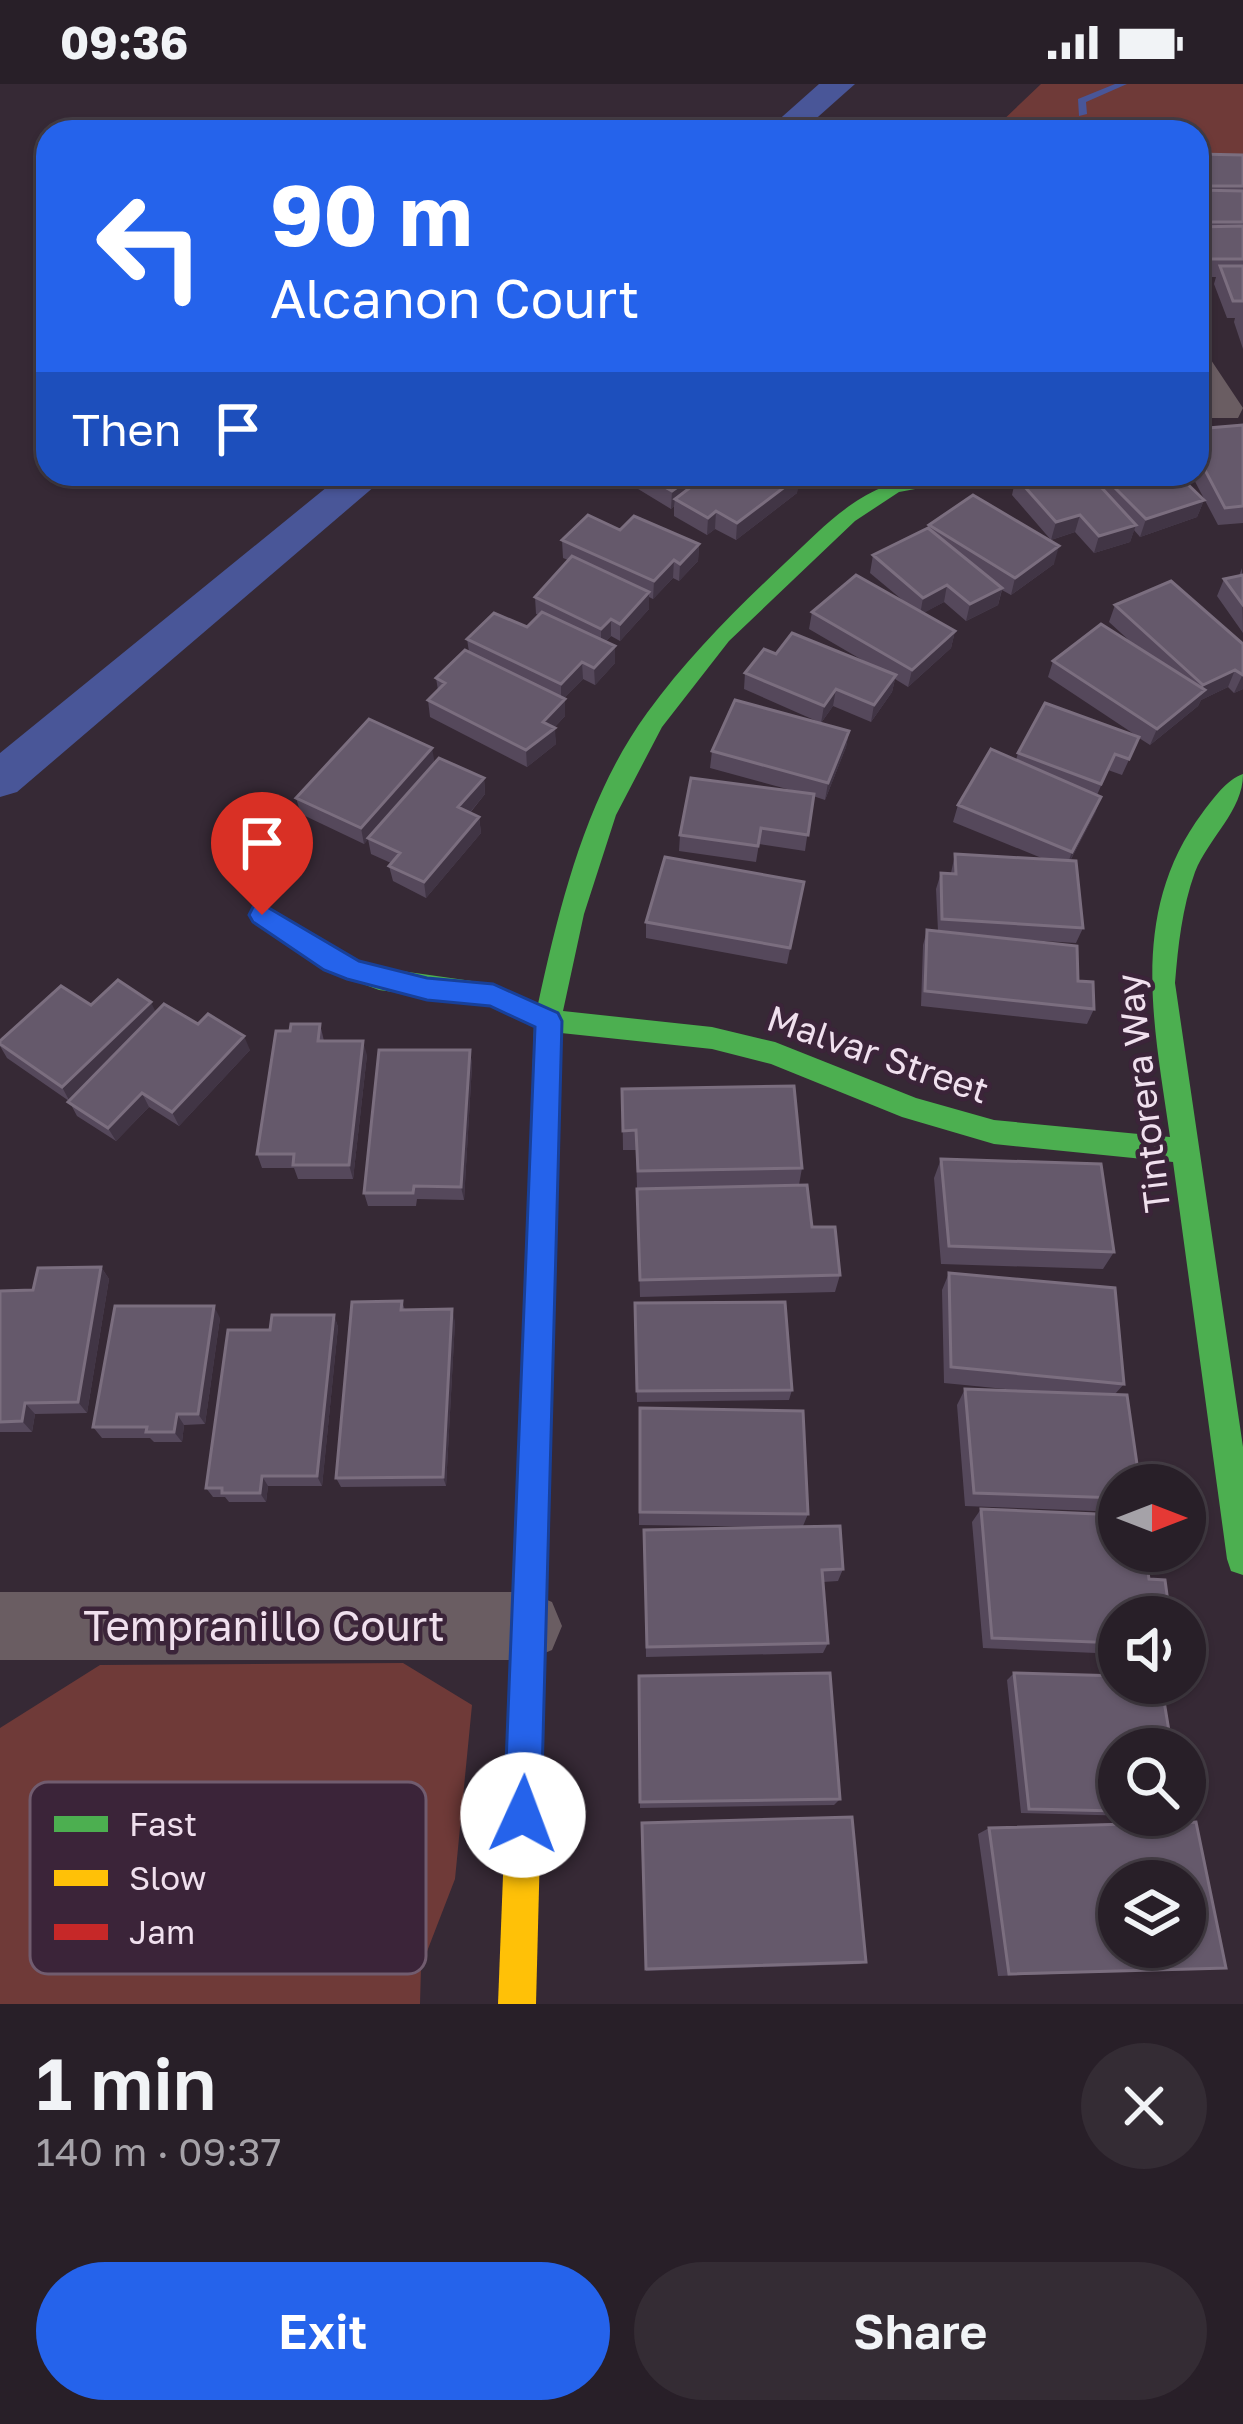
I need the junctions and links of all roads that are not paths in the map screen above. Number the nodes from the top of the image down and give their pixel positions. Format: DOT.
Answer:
graph roads {
  1 [pos="879,486"];
  2 [pos="1243,783"];
  3 [pos="262,915"];
  4 [pos="548,1021"];
  5 [pos="1185,1151"];
  6 [pos="1243,1558"];
  7 [pos="0,1626"];
  8 [pos="528,1626"];
  9 [pos="517,2004"];
  1 -- 4 [label="street"];
  2 -- 5 [label="street, Tintorera Way"];
  3 -- 4 [label="street, Malvar Street"];
  4 -- 5 [label="street, Malvar Street"];
  4 -- 8 [label="street"];
  5 -- 6 [label="street, Tintorera Way"];
  7 -- 8 [label="street, Tempranillo Court"];
  8 -- 9 [label="street"];
}
